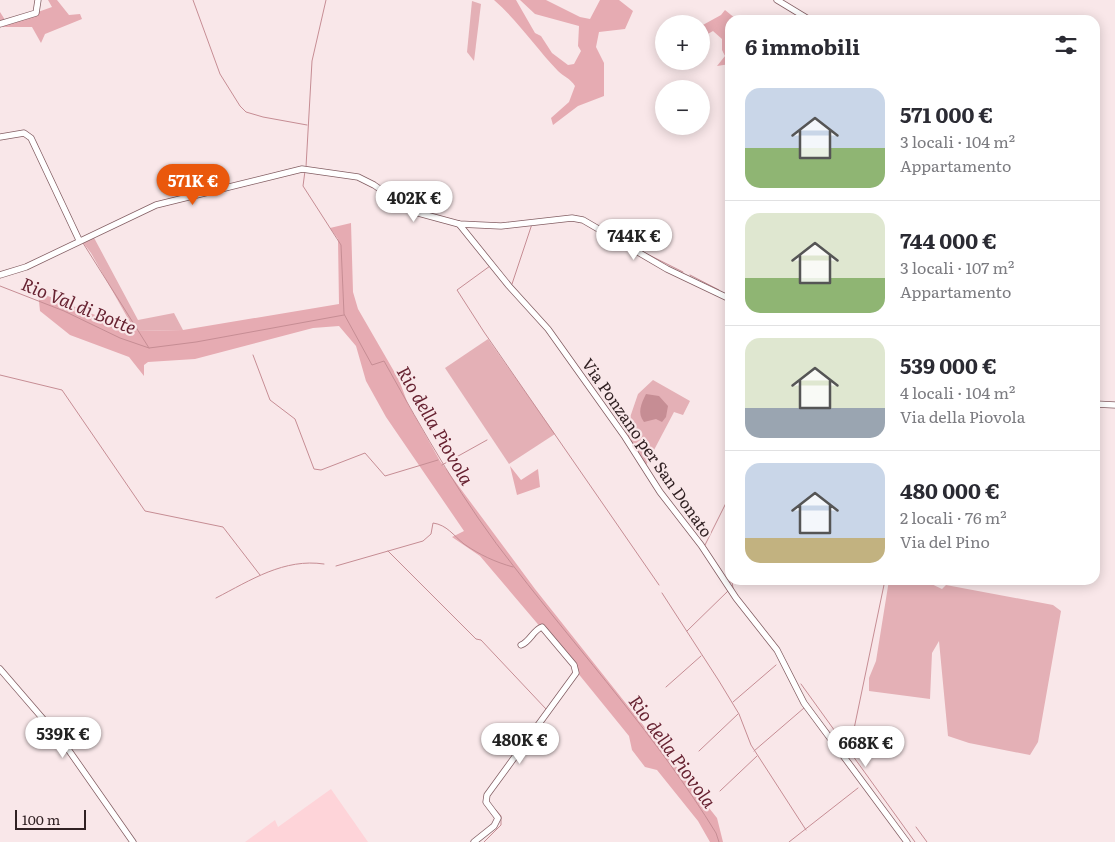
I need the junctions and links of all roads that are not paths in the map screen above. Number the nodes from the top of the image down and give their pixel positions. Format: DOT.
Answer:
graph roads {
  1 [pos="38,0"];
  2 [pos="777,0"];
  3 [pos="802,15"];
  4 [pos="0,24"];
  5 [pos="0,137"];
  6 [pos="459,224"];
  7 [pos="82,239"];
  8 [pos="0,275"];
  9 [pos="725,297"];
  10 [pos="1100,404"];
  11 [pos="1115,405"];
  12 [pos="725,581"];
  13 [pos="727,585"];
  14 [pos="521,645"];
  15 [pos="0,669"];
  16 [pos="133,842"];
  17 [pos="474,842"];
  18 [pos="906,842"];
  1 -- 4 [label="street"];
  2 -- 3 [label="street"];
  5 -- 7 [label="street"];
  6 -- 7 [label="street"];
  6 -- 9 [label="street"];
  6 -- 12 [label="street, Via Ponzano per San Donato"];
  7 -- 8 [label="street"];
  10 -- 11 [label="street"];
  13 -- 18 [label="street, Via Ponzano per San Donato"];
  14 -- 17 [label="street"];
  15 -- 16 [label="street"];
}
